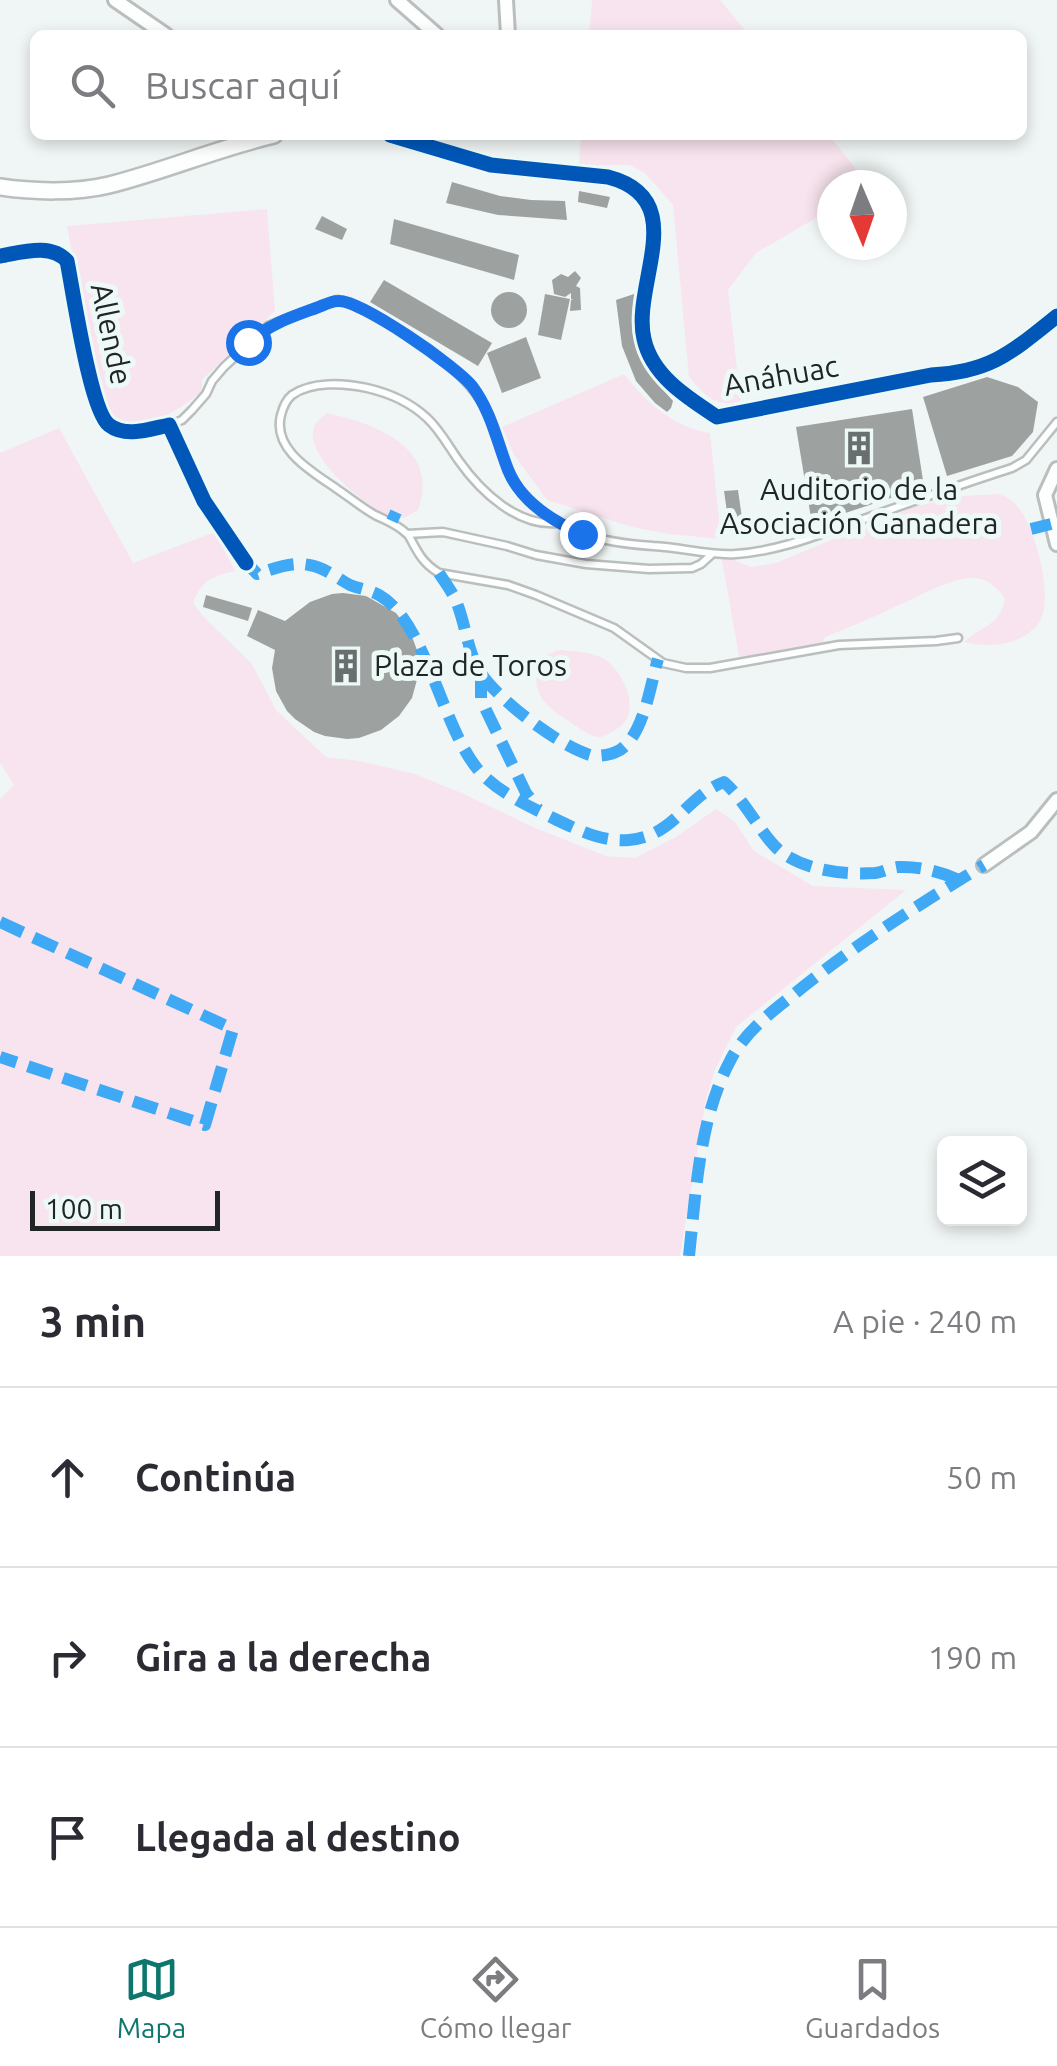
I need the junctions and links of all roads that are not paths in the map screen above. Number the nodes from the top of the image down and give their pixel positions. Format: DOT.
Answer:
graph roads {
  1 [pos="116,0"];
  2 [pos="396,0"];
  3 [pos="506,0"];
  4 [pos="157,30"];
  5 [pos="431,30"];
  6 [pos="508,30"];
  7 [pos="255,140"];
  8 [pos="407,140"];
  9 [pos="0,187"];
  10 [pos="0,256"];
  11 [pos="1057,316"];
  12 [pos="1057,422"];
  13 [pos="169,425"];
  14 [pos="1057,469"];
  15 [pos="559,524"];
  16 [pos="407,534"];
  17 [pos="1057,544"];
  18 [pos="713,553"];
  19 [pos="246,563"];
  20 [pos="958,638"];
  21 [pos="1057,800"];
  22 [pos="984,865"];
  1 -- 4 [label="street"];
  2 -- 5 [label="street"];
  3 -- 6 [label="street"];
  7 -- 9 [label="street"];
  8 -- 11 [label="street, Anáhuac"];
  10 -- 13 [label="street, Allende"];
  12 -- 18 [label="lane"];
  13 -- 15 [label="lane"];
  13 -- 19 [label="street"];
  14 -- 17 [label="street"];
  15 -- 16 [label="lane"];
  15 -- 18 [label="lane"];
  16 -- 18 [label="lane"];
  16 -- 20 [label="lane"];
  21 -- 22 [label="street"];
}
